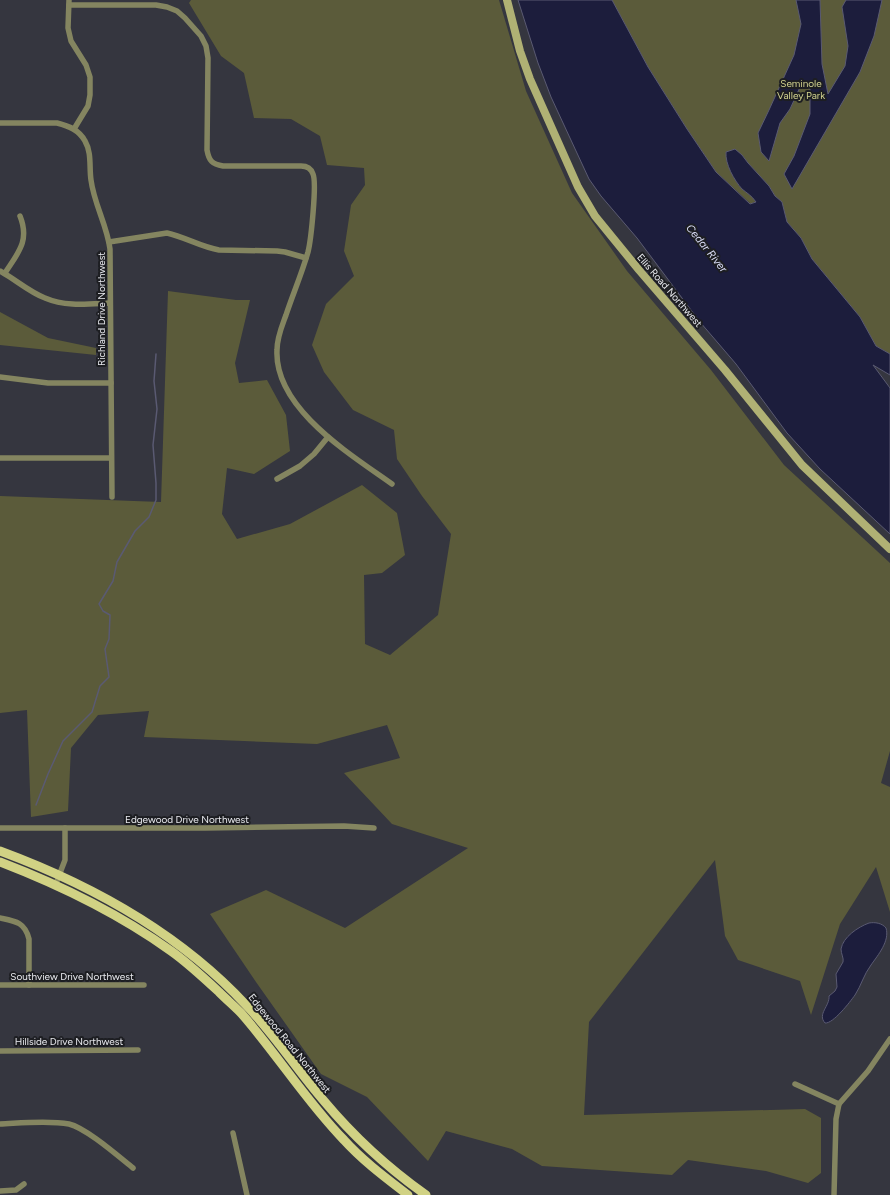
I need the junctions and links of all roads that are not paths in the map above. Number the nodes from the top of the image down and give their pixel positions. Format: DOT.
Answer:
graph roads {
  1 [pos="507,0"];
  2 [pos="68,2"];
  3 [pos="0,123"];
  4 [pos="74,129"];
  5 [pos="20,216"];
  6 [pos="109,242"];
  7 [pos="306,258"];
  8 [pos="2,272"];
  9 [pos="110,303"];
  10 [pos="0,377"];
  11 [pos="111,383"];
  12 [pos="328,438"];
  13 [pos="0,458"];
  14 [pos="111,458"];
  15 [pos="277,479"];
  16 [pos="392,484"];
  17 [pos="112,497"];
  18 [pos="890,549"];
  19 [pos="0,828"];
  20 [pos="65,828"];
  21 [pos="374,828"];
  22 [pos="0,852"];
  23 [pos="0,862"];
  24 [pos="58,876"];
  25 [pos="55,886"];
  26 [pos="0,918"];
  27 [pos="29,985"];
  28 [pos="144,985"];
  29 [pos="0,986"];
  30 [pos="890,1039"];
  31 [pos="138,1050"];
  32 [pos="0,1051"];
  33 [pos="795,1084"];
  34 [pos="839,1104"];
  35 [pos="0,1124"];
  36 [pos="234,1133"];
  37 [pos="133,1168"];
  38 [pos="24,1184"];
  39 [pos="0,1190"];
  40 [pos="247,1195"];
  41 [pos="408,1195"];
  42 [pos="426,1195"];
  43 [pos="834,1195"];
  1 -- 18 [label="street, Ellis Road Northwest"];
  2 -- 4 [label="street"];
  2 -- 7 [label="street"];
  3 -- 4 [label="street"];
  4 -- 6 [label="street, Richland Drive Northwest"];
  5 -- 8 [label="street"];
  6 -- 7 [label="street"];
  6 -- 9 [label="street, Richland Drive Northwest"];
  7 -- 12 [label="street"];
  8 -- 9 [label="street"];
  9 -- 11 [label="street, Richland Drive Northwest"];
  10 -- 11 [label="street"];
  11 -- 14 [label="street, Richland Drive Northwest"];
  12 -- 15 [label="street"];
  12 -- 16 [label="street"];
  13 -- 14 [label="street"];
  14 -- 17 [label="street, Richland Drive Northwest"];
  19 -- 20 [label="street, Edgewood Drive Northwest"];
  20 -- 21 [label="street, Edgewood Drive Northwest"];
  20 -- 24 [label="street"];
  22 -- 24 [label="main road, Edgewood Road Northwest"];
  23 -- 25 [label="main road, Edgewood Road Northwest"];
  24 -- 25 [label="street"];
  24 -- 42 [label="main road, Edgewood Road Northwest"];
  25 -- 41 [label="main road, Edgewood Road Northwest"];
  26 -- 27 [label="street"];
  27 -- 28 [label="street, Southview Drive Northwest"];
  27 -- 29 [label="street, Southview Drive Northwest"];
  30 -- 34 [label="street"];
  31 -- 32 [label="street, Hillside Drive Northwest"];
  33 -- 34 [label="street"];
  34 -- 43 [label="street"];
  35 -- 37 [label="street"];
  36 -- 40 [label="street"];
  38 -- 39 [label="street"];
}
